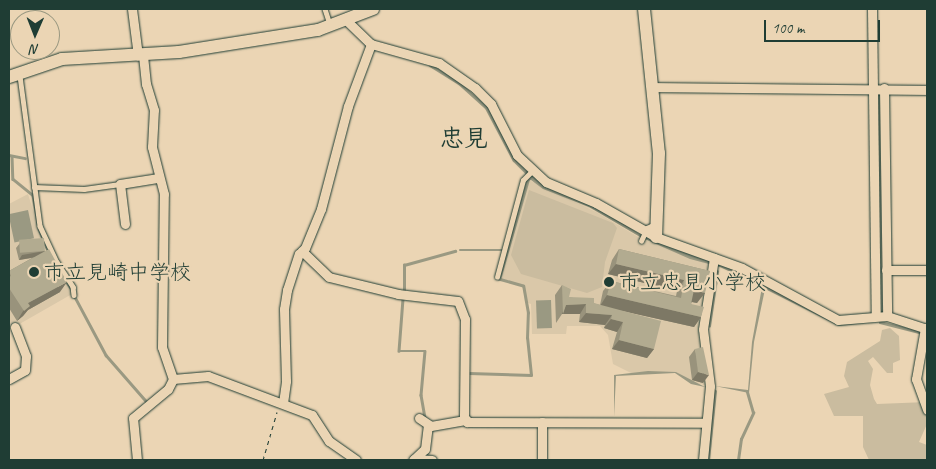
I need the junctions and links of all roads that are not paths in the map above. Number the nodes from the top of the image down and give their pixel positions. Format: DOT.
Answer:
graph roads {
  1 [pos="132,9"];
  2 [pos="325,9"];
  3 [pos="373,9"];
  4 [pos="644,9"];
  5 [pos="872,9"];
  6 [pos="347,20"];
  7 [pos="331,27"];
  8 [pos="371,44"];
  9 [pos="140,56"];
  10 [pos="14,74"];
  11 [pos="652,87"];
  12 [pos="873,88"];
  13 [pos="884,88"];
  14 [pos="927,90"];
  15 [pos="532,171"];
  16 [pos="159,178"];
  17 [pos="120,184"];
  18 [pos="34,187"];
  19 [pos="125,224"];
  20 [pos="648,235"];
  21 [pos="641,241"];
  22 [pos="302,251"];
  23 [pos="714,258"];
  24 [pos="886,270"];
  25 [pos="927,270"];
  26 [pos="497,278"];
  27 [pos="74,295"];
  28 [pos="876,316"];
  29 [pos="887,316"];
  30 [pos="16,327"];
  31 [pos="926,328"];
  32 [pos="9,379"];
  33 [pos="173,379"];
  34 [pos="283,403"];
  35 [pos="927,410"];
  36 [pos="419,418"];
  37 [pos="466,420"];
  38 [pos="542,422"];
  39 [pos="706,423"];
  40 [pos="428,426"];
  41 [pos="137,460"];
  42 [pos="356,460"];
  43 [pos="413,460"];
  44 [pos="432,460"];
  45 [pos="542,460"];
  46 [pos="703,460"];
  1 -- 9 [label="street"];
  2 -- 7 [label="lane"];
  3 -- 6 [label="street"];
  4 -- 11 [label="street"];
  5 -- 12 [label="street"];
  6 -- 7 [label="street"];
  6 -- 8 [label="street"];
  7 -- 9 [label="street"];
  8 -- 15 [label="street"];
  8 -- 22 [label="street"];
  9 -- 10 [label="street"];
  9 -- 16 [label="street"];
  10 -- 18 [label="lane"];
  11 -- 12 [label="street"];
  11 -- 20 [label="street"];
  12 -- 13 [label="street"];
  12 -- 28 [label="street"];
  13 -- 14 [label="street"];
  13 -- 24 [label="street"];
  15 -- 20 [label="street"];
  15 -- 26 [label="lane"];
  16 -- 17 [label="street"];
  16 -- 33 [label="street"];
  17 -- 18 [label="lane"];
  17 -- 19 [label="street"];
  18 -- 27 [label="lane"];
  20 -- 21 [label="lane"];
  20 -- 23 [label="street"];
  22 -- 34 [label="street"];
  22 -- 37 [label="street"];
  23 -- 28 [label="street"];
  23 -- 39 [label="street"];
  24 -- 25 [label="street"];
  24 -- 29 [label="street"];
  28 -- 29 [label="street"];
  29 -- 31 [label="street"];
  30 -- 32 [label="street"];
  31 -- 35 [label="street"];
  33 -- 34 [label="street"];
  33 -- 41 [label="street"];
  34 -- 42 [label="street"];
  36 -- 40 [label="street"];
  37 -- 38 [label="street"];
  37 -- 40 [label="street"];
  38 -- 39 [label="street"];
  38 -- 45 [label="street"];
  39 -- 46 [label="street"];
  40 -- 43 [label="street"];
  43 -- 44 [label="street"];
}
